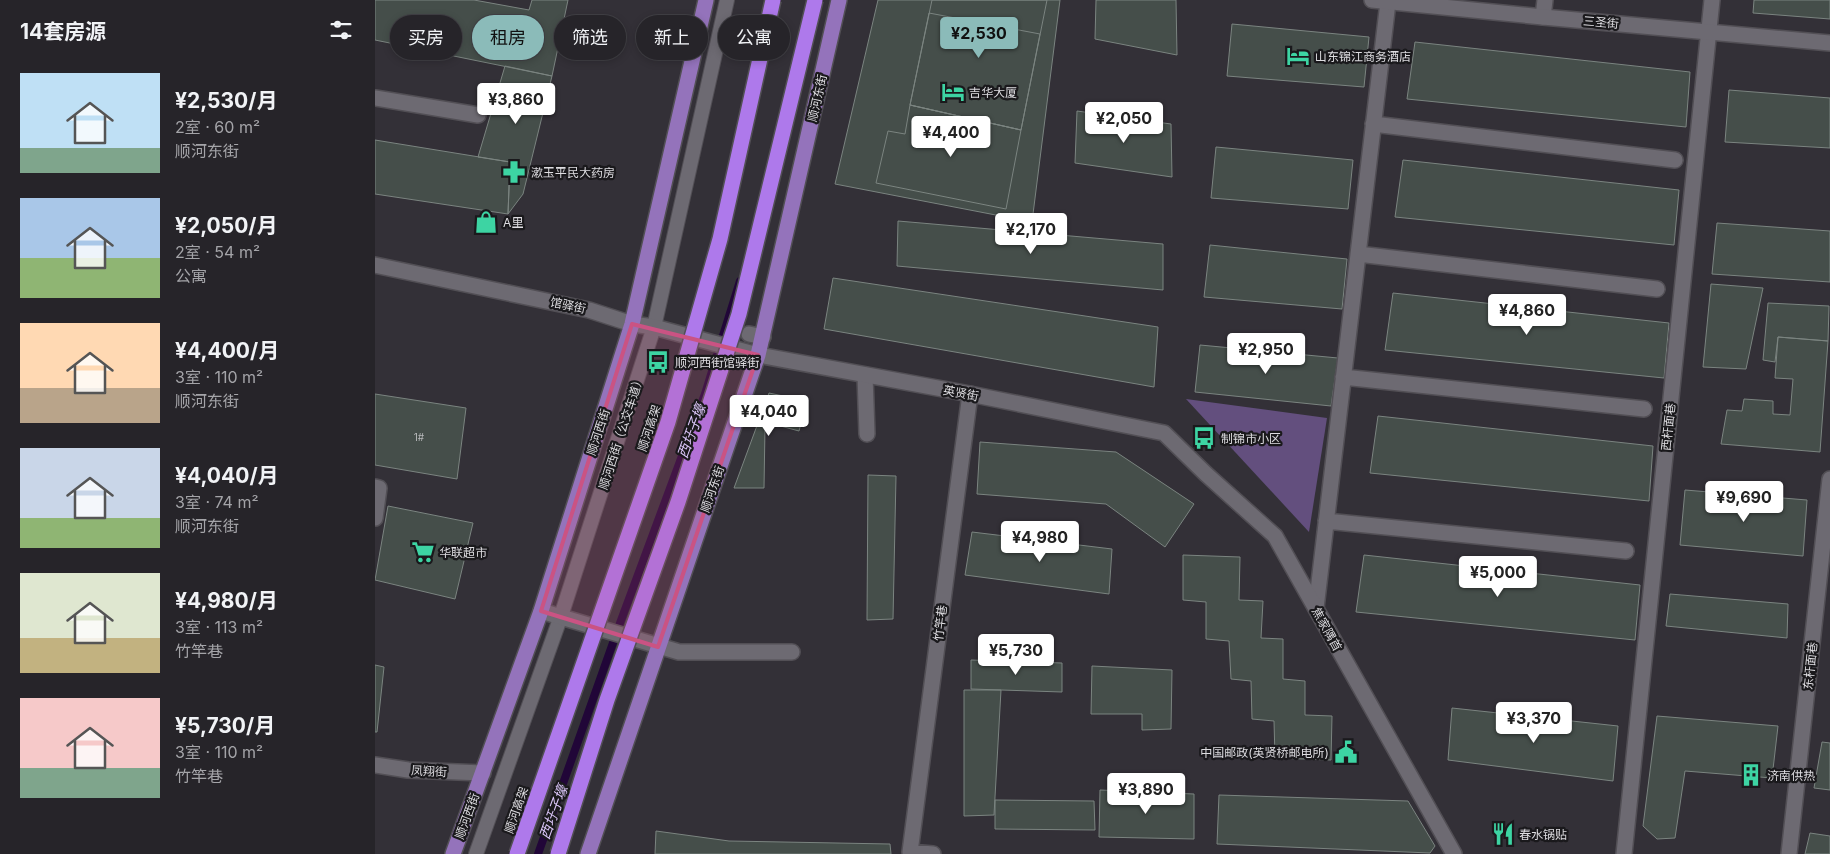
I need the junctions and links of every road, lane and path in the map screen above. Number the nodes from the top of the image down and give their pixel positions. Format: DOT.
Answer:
graph roads {
  1 [pos="706,0"];
  2 [pos="727,0"];
  3 [pos="773,0"];
  4 [pos="815,0"];
  5 [pos="839,0"];
  6 [pos="1372,0"];
  7 [pos="1545,0"];
  8 [pos="1712,0"];
  9 [pos="1388,2"];
  10 [pos="1543,17"];
  11 [pos="1709,31"];
  12 [pos="1830,43"];
  13 [pos="375,98"];
  14 [pos="478,115"];
  15 [pos="1373,124"];
  16 [pos="1675,160"];
  17 [pos="1358,254"];
  18 [pos="375,265"];
  19 [pos="1657,289"];
  20 [pos="632,324"];
  21 [pos="654,327"];
  22 [pos="758,355"];
  23 [pos="865,375"];
  24 [pos="1343,377"];
  25 [pos="969,394"];
  26 [pos="1644,409"];
  27 [pos="1164,433"];
  28 [pos="867,434"];
  29 [pos="1830,479"];
  30 [pos="375,487"];
  31 [pos="375,518"];
  32 [pos="1326,521"];
  33 [pos="1626,551"];
  34 [pos="1316,608"];
  35 [pos="541,612"];
  36 [pos="561,616"];
  37 [pos="659,647"];
  38 [pos="792,652"];
  39 [pos="375,765"];
  40 [pos="483,773"];
  41 [pos="453,854"];
  42 [pos="476,854"];
  43 [pos="517,854"];
  44 [pos="558,854"];
  45 [pos="588,854"];
  46 [pos="933,854"];
  47 [pos="1454,854"];
  48 [pos="1625,854"];
  49 [pos="1789,854"];
  1 -- 20 [label="main road, 顺河西街"];
  2 -- 21 [label="lane, 顺河西街（公交车道）"];
  3 -- 43 [label="highway, 顺河高架, bridge"];
  4 -- 44 [label="highway, bridge"];
  5 -- 22 [label="main road, 顺河东街"];
  6 -- 9 [label="street, 三圣街"];
  7 -- 10 [label="street"];
  8 -- 11 [label="street, 西杆面巷"];
  9 -- 10 [label="street, 三圣街"];
  9 -- 15 [label="street"];
  10 -- 11 [label="street, 三圣街"];
  11 -- 12 [label="street, 三圣街"];
  11 -- 48 [label="street, 西杆面巷"];
  13 -- 14 [label="street"];
  15 -- 16 [label="street"];
  15 -- 17 [label="street"];
  17 -- 19 [label="street"];
  17 -- 24 [label="street"];
  18 -- 20 [label="street, 馆驿街"];
  20 -- 21 [label="street, 馆驿街"];
  20 -- 35 [label="main road, 顺河西街"];
  21 -- 22 [label="street, 馆驿街"];
  21 -- 36 [label="lane, 顺河西街（公交车道）"];
  22 -- 23 [label="street, 英贤街"];
  22 -- 37 [label="main road, 顺河东街"];
  23 -- 25 [label="street, 英贤街"];
  23 -- 28 [label="street"];
  24 -- 26 [label="street"];
  24 -- 32 [label="street"];
  25 -- 27 [label="street, 英贤街"];
  25 -- 46 [label="street, 竹竿巷"];
  27 -- 34 [label="street, 焦家隅首"];
  29 -- 49 [label="street, 东杆面巷"];
  30 -- 31 [label="street"];
  32 -- 33 [label="street"];
  32 -- 34 [label="street"];
  34 -- 47 [label="street, 焦家隅首"];
  35 -- 36 [label="street"];
  35 -- 40 [label="main road, 顺河西街"];
  36 -- 37 [label="street"];
  36 -- 42 [label="lane, 顺河西街（公交车道）"];
  37 -- 38 [label="street"];
  37 -- 45 [label="main road, 顺河东街"];
  39 -- 40 [label="street, 凤翔街"];
  40 -- 41 [label="main road, 顺河西街"];
}
